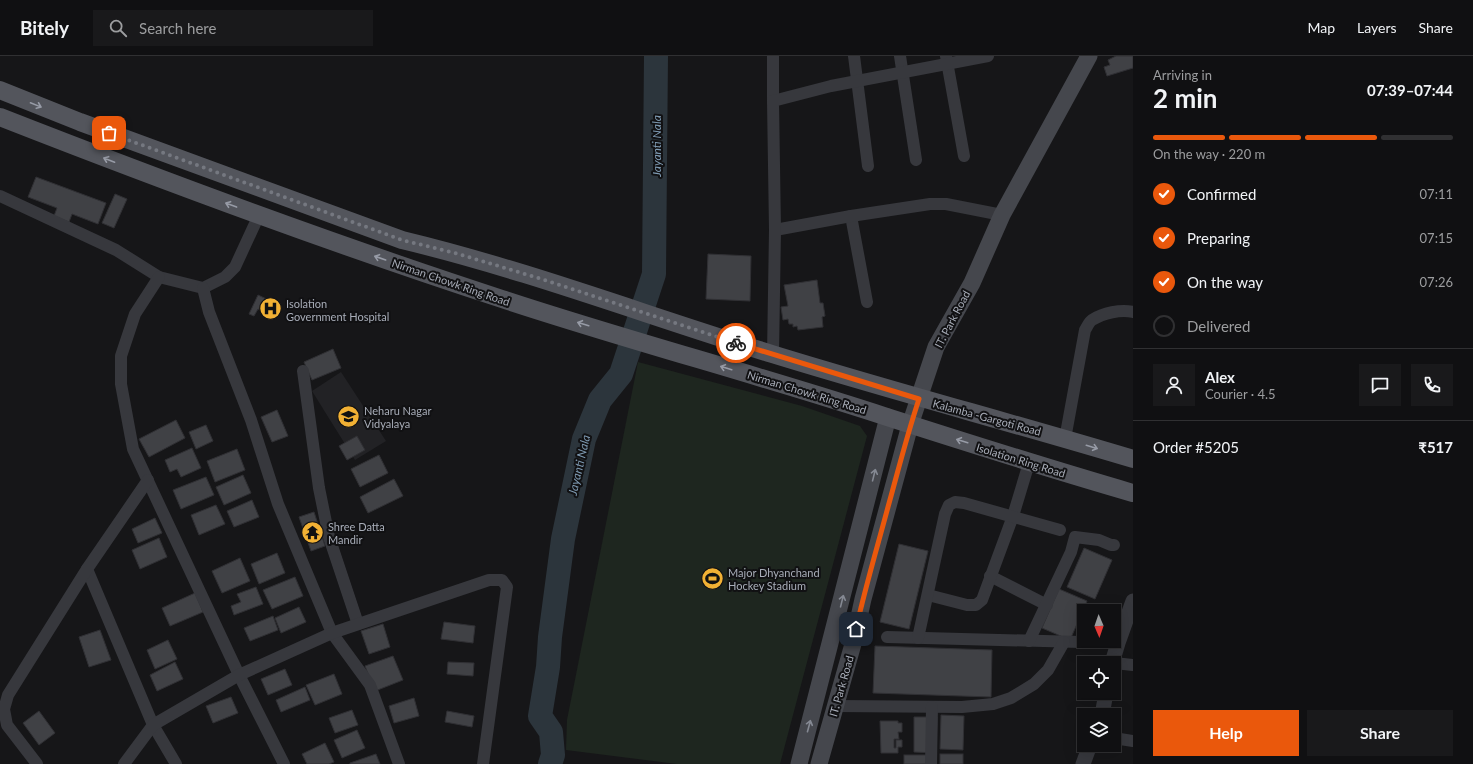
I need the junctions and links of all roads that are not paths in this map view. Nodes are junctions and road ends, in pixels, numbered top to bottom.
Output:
1 (773, 56) edge
2 (854, 56) edge
3 (900, 56) edge
4 (988, 56) edge
5 (1088, 56) edge
6 (947, 60) edge
7 (903, 72) junction
8 (858, 81) junction
9 (0, 90) edge
10 (773, 102) junction
11 (0, 117) edge
12 (964, 156) dead end
13 (916, 160) dead end
14 (868, 166) dead end
15 (0, 196) edge
16 (259, 215) junction
17 (1002, 215) junction
18 (851, 216) junction
19 (775, 230) junction
20 (159, 277) junction
21 (203, 288) junction
22 (867, 302) dead end
23 (1133, 312) edge
24 (773, 355) junction
25 (303, 371) dead end
26 (919, 399) junction
27 (888, 417) junction
28 (910, 425) junction
29 (1065, 439) junction
30 (1133, 459) edge
31 (1029, 462) junction
32 (148, 480) junction
33 (1133, 493) edge
34 (1013, 516) junction
35 (1060, 530) dead end
36 (1114, 544) dead end
37 (87, 569) junction
38 (990, 576) junction
39 (928, 595) junction
40 (1132, 603) edge
41 (1047, 605) junction
42 (358, 624) junction
43 (332, 633) junction
44 (1121, 634) edge
45 (887, 637) dead end
46 (918, 638) junction
47 (1029, 641) junction
48 (1064, 642) junction
49 (1077, 642) edge
50 (1121, 664) edge
51 (1133, 665) edge
52 (239, 675) junction
53 (836, 706) junction
54 (932, 707) junction
55 (153, 725) junction
56 (1121, 739) edge
57 (1133, 741) edge
58 (1087, 752) edge
59 (37, 764) edge
60 (124, 764) edge
61 (176, 764) edge
62 (284, 764) edge
63 (399, 764) edge
64 (483, 764) edge
65 (799, 764) edge
66 (819, 764) edge
67 (931, 764) edge
68 (1083, 764) edge

1 - 10 street
2 - 8 street
3 - 7 street
4 - 6 street
5 - 17 main road, IT. Park Road
6 - 7 street
6 - 12 street
7 - 8 street
7 - 13 street
8 - 10 street
8 - 14 street
9 -> 24 main road, Kalamba -Gargoti Road
10 - 19 street
16 -> 11 main road, Nirman Chowk Ring Road
15 - 20 street
16 - 21 street
27 -> 16 main road, Nirman Chowk Ring Road
17 - 18 street
17 - 26 main road, IT. Park Road
18 - 19 street
18 - 22 street
19 - 24 street
20 - 21 street
20 - 32 street
21 - 43 street
23 - 29 street
24 - 26 main road, Kalamba -Gargoti Road
25 - 42 street
26 - 28 main road, IT. Park Road
26 - 29 main road, Kalamba -Gargoti Road
27 - 28 main road, Nirman Chowk Ring Road
65 -> 27 main road, IT. Park Road
31 -> 28 main road, Isolation Ring Road
28 - 53 main road, IT. Park Road
29 -> 30 main road, Kalamba -Gargoti Road
31 - 33 main road, Isolation Ring Road
31 - 34 street
32 - 37 street
32 - 52 street
34 - 35 street
34 - 38 street
34 - 39 street
36 - 41 street
37 - 55 street
37 - 59 street
38 - 39 street
38 - 41 street
39 - 46 street
40 - 44 street
41 - 47 street
42 - 43 street
42 - 64 street
43 - 52 street
43 - 63 street
45 - 46 street
46 - 47 street
47 - 48 street
48 - 49 street
48 - 54 street
50 - 51 street
52 - 55 street
52 - 62 street
53 - 54 street
53 - 66 main road, IT. Park Road
54 - 67 street
55 - 60 street
55 - 61 street
56 - 57 street
58 - 68 street

